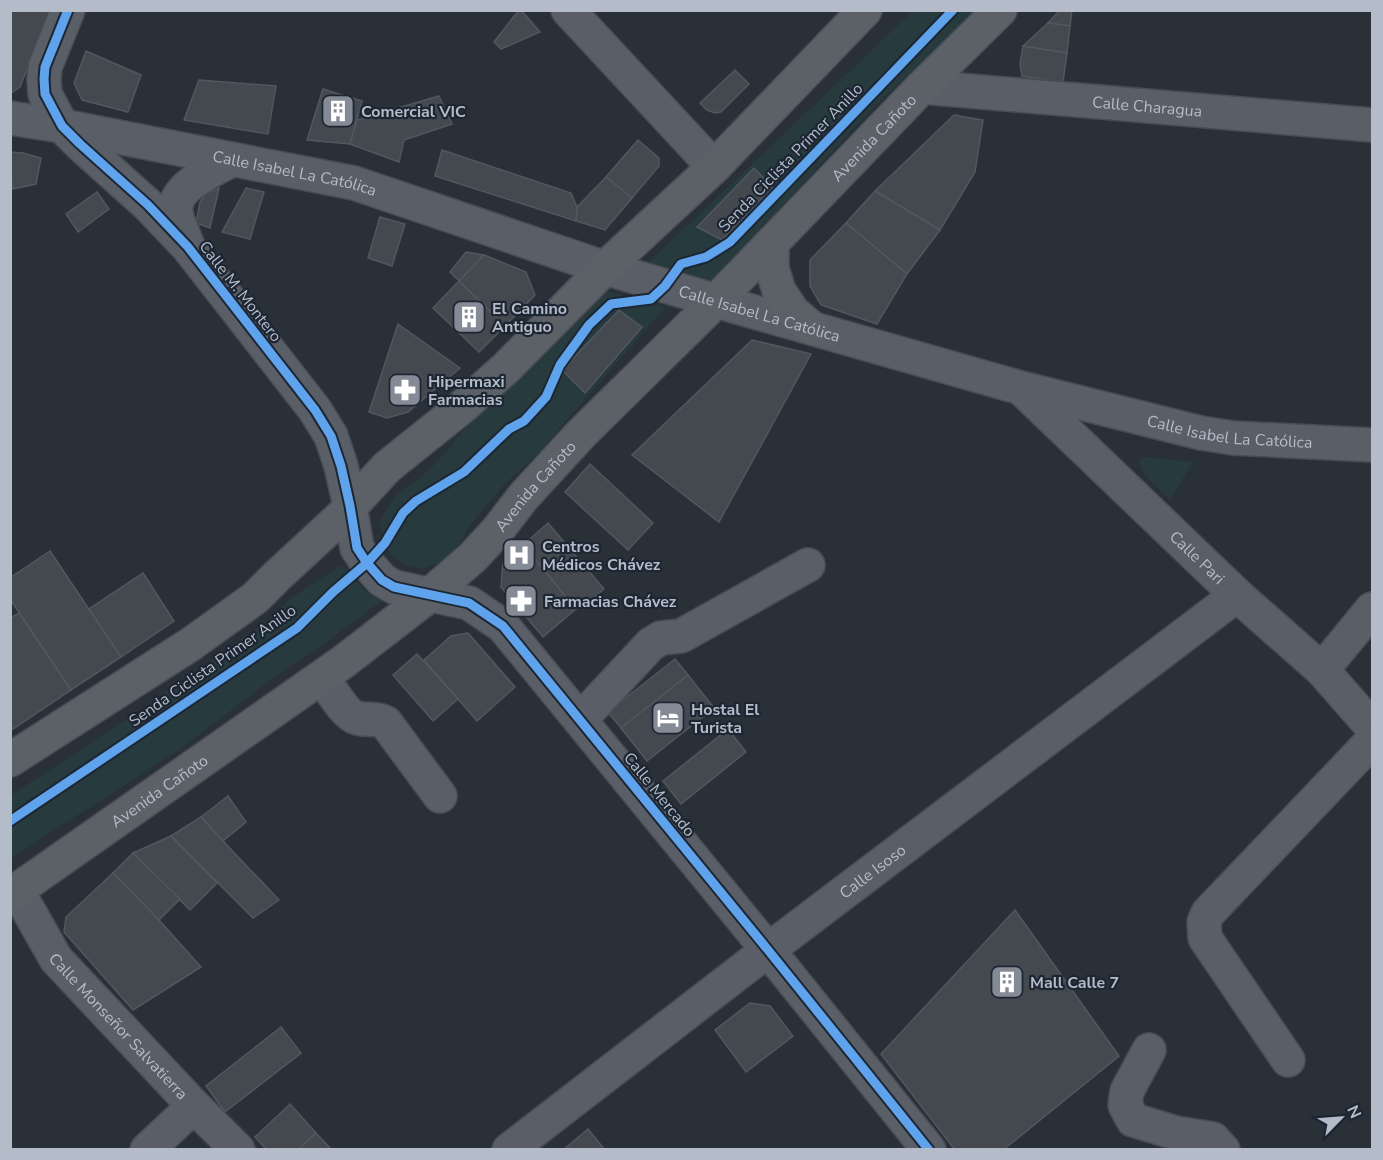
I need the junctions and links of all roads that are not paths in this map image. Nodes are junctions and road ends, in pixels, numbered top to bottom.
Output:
1 (68, 10) edge
2 (568, 10) edge
3 (865, 10) edge
4 (1000, 10) edge
5 (922, 87) junction
6 (10, 118) edge
7 (1372, 124) edge
8 (62, 126) junction
9 (232, 159) junction
10 (714, 167) junction
11 (772, 243) junction
12 (188, 247) junction
13 (605, 268) junction
14 (716, 301) junction
15 (812, 328) junction
16 (1021, 388) junction
17 (1372, 445) edge
18 (350, 506) junction
19 (808, 565) dead end
20 (430, 595) junction
21 (1237, 596) junction
22 (1372, 609) edge
23 (1322, 670) junction
24 (322, 677) junction
25 (580, 720) junction
26 (1372, 727) edge
27 (1372, 741) edge
28 (10, 760) edge
29 (440, 796) dead end
30 (14, 892) edge
31 (768, 950) junction
32 (1149, 1050) dead end
33 (1288, 1060) dead end
34 (194, 1106) junction
35 (147, 1149) edge
36 (238, 1149) edge
37 (509, 1149) edge
38 (928, 1149) edge
39 (1223, 1149) edge

1 - 8 street, Calle M. Montero
2 - 10 street
3 - 10 main road
4 - 5 main road, Avenida Cañoto
5 - 7 street, Calle Charagua
5 - 11 main road, Avenida Cañoto
6 - 8 street, Calle Isabel La Católica
8 - 9 street, Calle Isabel La Católica
8 - 12 street, Calle M. Montero
9 - 12 street, Calle M. Montero
9 - 13 street, Calle Isabel La Católica
10 - 13 main road
11 - 14 main road, Avenida Cañoto
11 - 15 main road
12 - 18 street, Calle M. Montero
13 - 14 street, Calle Isabel La Católica
13 - 18 main road
14 - 15 street, Calle Isabel La Católica
14 - 20 main road, Avenida Cañoto
15 - 16 street, Calle Isabel La Católica
16 - 17 street, Calle Isabel La Católica
16 - 21 street, Calle Pari
18 - 20 street, Calle Mercado
18 - 28 main road
19 - 25 street
20 - 24 main road, Avenida Cañoto
20 - 25 street, Calle Mercado
21 - 23 street, Calle Pari
21 - 31 street, Calle Isoso
22 - 23 street
23 - 26 street, Calle Pari
24 - 29 street
24 - 30 main road, Avenida Cañoto
25 - 31 street, Calle Mercado
27 - 33 street
30 - 34 street, Calle Monseñor Salvatierra
31 - 37 street, Calle Isoso
31 - 38 street, Calle Mercado
32 - 39 street
34 - 35 street
34 - 36 street, Calle Monseñor Salvatierra

